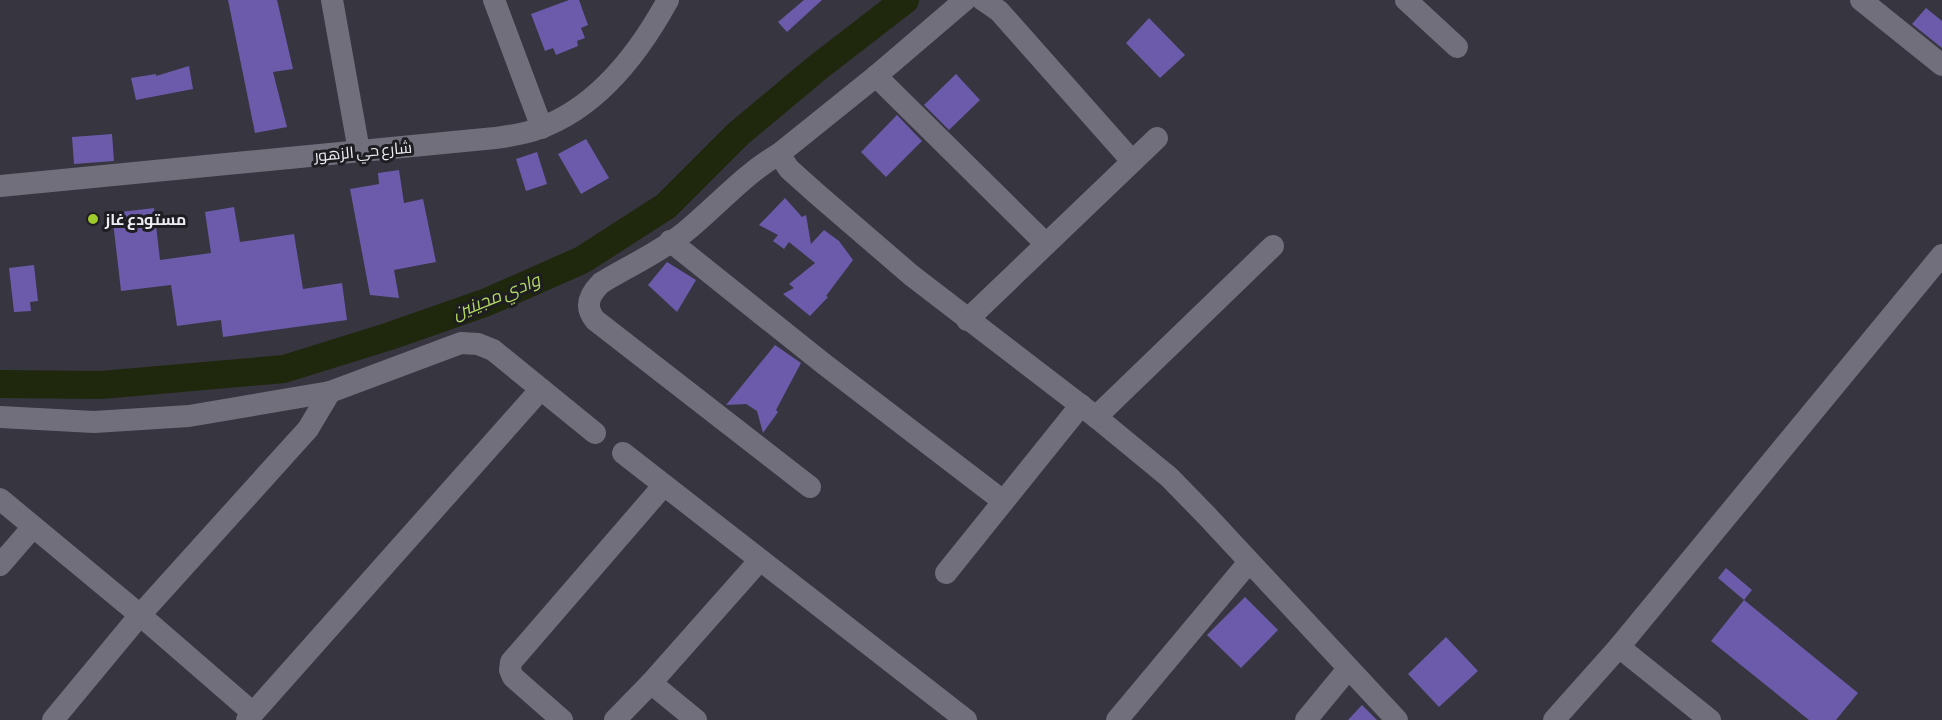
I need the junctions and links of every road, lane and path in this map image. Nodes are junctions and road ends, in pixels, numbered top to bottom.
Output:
1 (332, 0) edge
2 (494, 0) edge
3 (668, 0) edge
4 (964, 0) edge
5 (983, 0) edge
6 (1406, 0) edge
7 (1861, 0) edge
8 (1457, 47) dead end
9 (1942, 65) edge
10 (876, 76) junction
11 (542, 128) junction
12 (1157, 138) dead end
13 (359, 151) junction
14 (779, 154) junction
15 (1132, 161) junction
16 (0, 186) edge
17 (670, 242) junction
18 (1046, 244) junction
19 (1273, 246) dead end
20 (1942, 255) edge
21 (967, 320) junction
22 (541, 389) junction
23 (330, 392) junction
24 (1089, 411) junction
25 (0, 417) edge
26 (595, 433) dead end
27 (622, 453) dead end
28 (664, 485) junction
29 (810, 487) dead end
30 (0, 499) edge
31 (1003, 501) junction
32 (33, 527) junction
33 (760, 560) junction
34 (1249, 562) junction
35 (0, 565) edge
36 (946, 573) dead end
37 (140, 615) junction
38 (1619, 646) junction
39 (1348, 669) junction
40 (651, 683) junction
41 (250, 717) edge
42 (53, 720) edge
43 (562, 720) edge
44 (615, 720) edge
45 (696, 720) edge
46 (966, 720) edge
47 (1117, 720) edge
48 (1306, 720) edge
49 (1397, 720) edge
50 (1554, 720) edge
51 (1710, 720) edge

1 - 13 street
2 - 11 street
3 - 11 street, شارع حي الزهور
4 - 10 street
5 - 15 street
6 - 8 street
7 - 9 street
10 - 14 street
10 - 18 street
11 - 13 street, شارع حي الزهور
12 - 15 street
13 - 16 street, شارع حي الزهور
14 - 17 street
14 - 21 street
15 - 18 street
17 - 29 street
17 - 31 street
18 - 21 street
19 - 24 street
20 - 38 street
21 - 24 street
22 - 23 street
22 - 26 street
22 - 41 street
23 - 25 street
23 - 37 street
24 - 31 street
24 - 34 street
27 - 28 street
28 - 33 street
28 - 43 street
30 - 32 street
31 - 36 street
32 - 35 street
32 - 37 street
33 - 40 street
33 - 46 street
34 - 39 street
34 - 47 street
37 - 41 street
37 - 42 street
38 - 50 street
38 - 51 street
39 - 48 street
39 - 49 street
40 - 44 street
40 - 45 street

